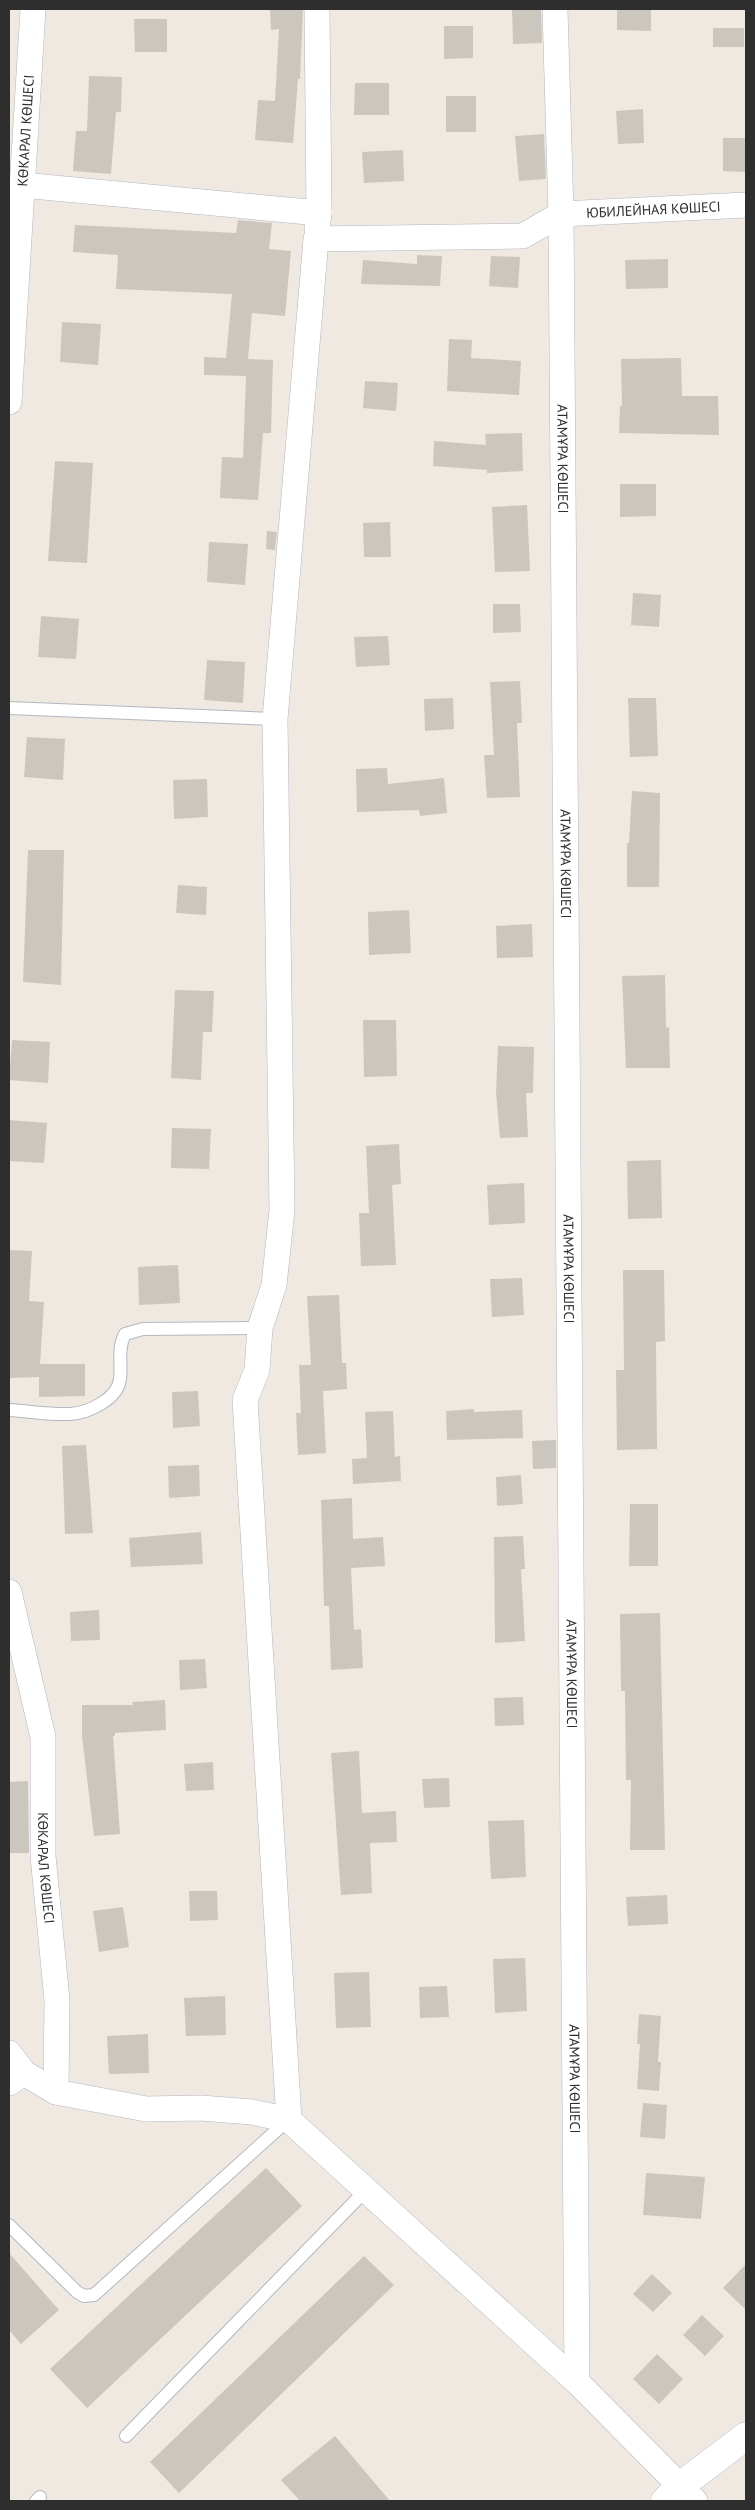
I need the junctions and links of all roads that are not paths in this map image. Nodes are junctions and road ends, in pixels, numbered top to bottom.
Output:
1 (33, 9) edge
2 (317, 9) edge
3 (555, 9) edge
4 (15, 184) edge
5 (746, 205) edge
6 (319, 213) junction
7 (561, 214) junction
8 (316, 239) junction
9 (9, 402) edge
10 (9, 708) edge
11 (275, 719) junction
12 (260, 1328) junction
13 (9, 1410) edge
14 (9, 1592) edge
15 (9, 2053) edge
16 (16, 2078) edge
17 (56, 2092) junction
18 (289, 2120) junction
19 (366, 2190) junction
20 (9, 2225) edge
21 (577, 2382) junction
22 (126, 2436) dead end
23 (746, 2436) edge
24 (680, 2496) edge

1 - 4 street, КӨКАРАЛ КӨШЕСІ
2 - 6 street
3 - 7 street, АТАМҰРА КӨШЕСІ
4 - 6 street
4 - 9 street, КӨКАРАЛ КӨШЕСІ
5 - 7 street, ЮБИЛЕЙНАЯ КӨШЕСІ
6 - 8 street
7 - 8 street
7 - 21 street, АТАМҰРА КӨШЕСІ
8 - 11 street
10 - 11 lane
11 - 12 street
12 - 13 lane
12 - 18 street
14 - 17 street, КӨКАРАЛ КӨШЕСІ
15 - 16 street
16 - 17 street
17 - 18 street
18 - 19 street
18 - 20 lane
19 - 21 street
19 - 22 lane
21 - 24 street
23 - 24 street

